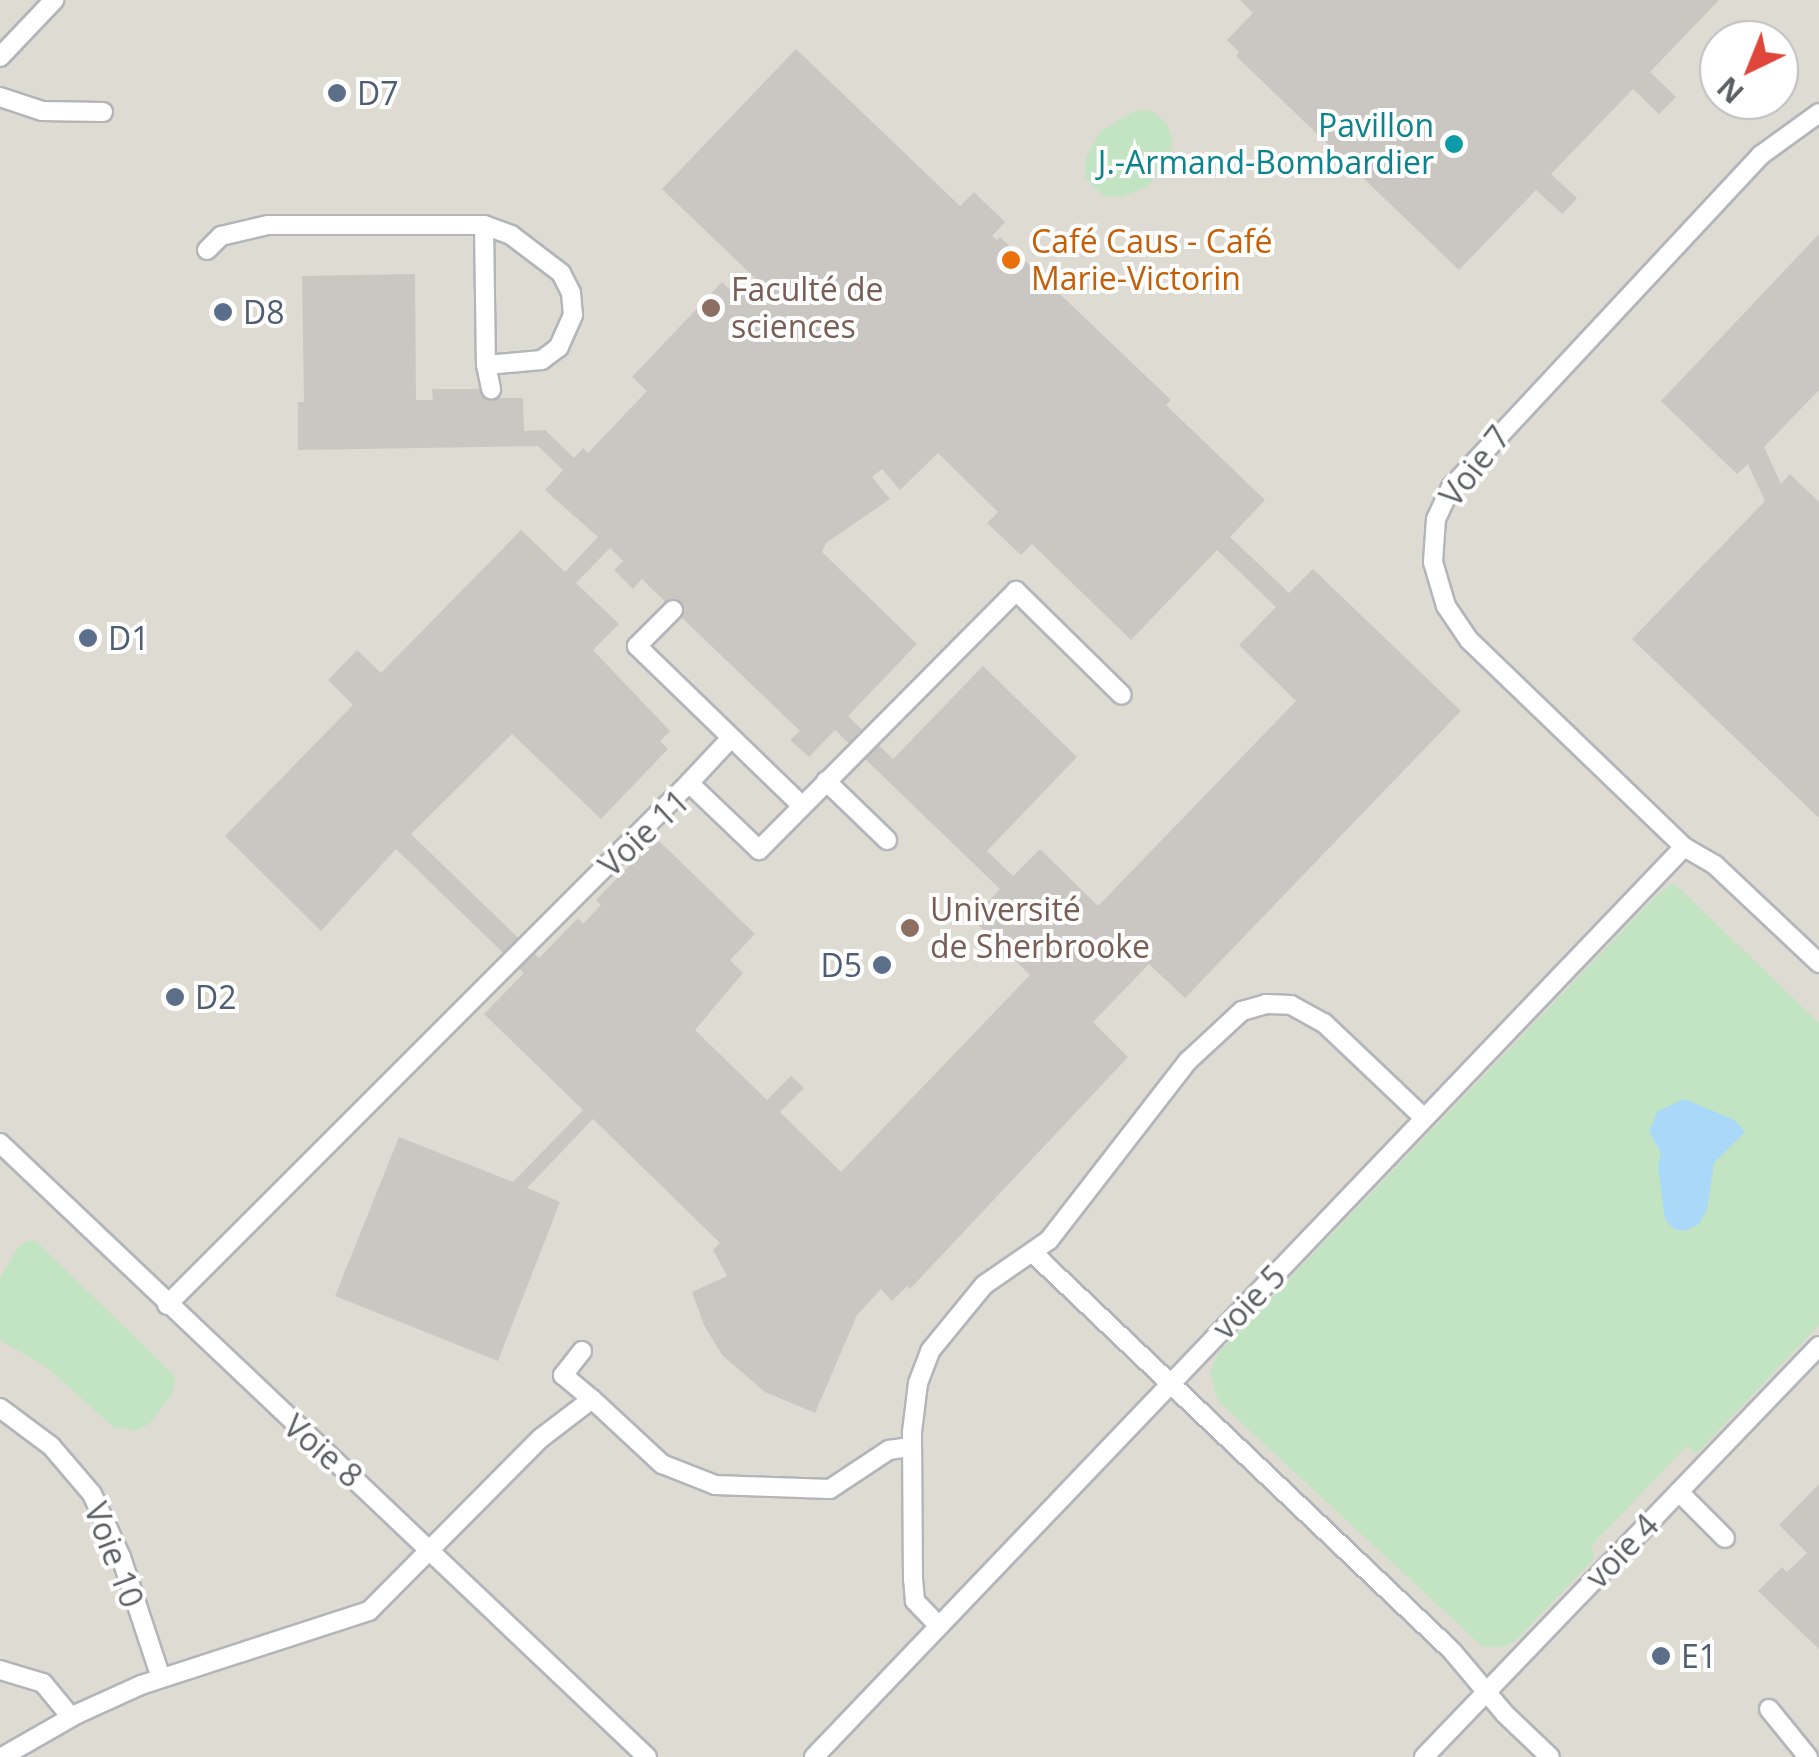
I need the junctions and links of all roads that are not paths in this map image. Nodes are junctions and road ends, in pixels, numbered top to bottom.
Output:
1 (54, 0) edge
2 (0, 56) edge
3 (0, 98) edge
4 (104, 112) dead end
5 (1819, 113) edge
6 (484, 225) junction
7 (208, 250) dead end
8 (486, 365) junction
9 (491, 389) dead end
10 (673, 610) dead end
11 (1122, 695) dead end
12 (731, 738) junction
13 (826, 781) junction
14 (689, 783) junction
15 (802, 806) junction
16 (887, 840) dead end
17 (1684, 847) junction
18 (1819, 963) edge
19 (1424, 1118) junction
20 (0, 1144) edge
21 (1034, 1254) junction
22 (167, 1305) junction
23 (1819, 1346) edge
24 (582, 1350) dead end
25 (1170, 1384) junction
26 (592, 1399) junction
27 (0, 1408) edge
28 (911, 1447) junction
29 (1679, 1492) junction
30 (1725, 1538) dead end
31 (432, 1551) junction
32 (939, 1626) junction
33 (0, 1670) edge
34 (161, 1678) junction
35 (1488, 1691) junction
36 (1769, 1709) dead end
37 (72, 1717) junction
38 (2, 1757) edge
39 (648, 1757) edge
40 (814, 1757) edge
41 (1424, 1757) edge
42 (1550, 1757) edge
43 (1808, 1757) edge

1 - 2 lane
3 - 4 lane
5 - 17 lane, Voie 7
6 - 7 lane
6 - 8 lane
6 - 8 lane
8 - 9 lane
10 - 12 lane
11 - 13 lane, Voie 11
12 - 14 lane
12 - 15 lane
13 - 15 lane, Voie 11
13 - 16 lane
14 - 15 lane, Voie 11
14 - 22 lane, Voie 11
17 - 18 lane, Voie 7
17 - 19 lane, voie 5
19 - 21 lane
19 - 25 lane, voie 5
20 - 22 lane, Voie 8
21 - 25 lane
21 - 28 lane
22 - 31 lane, Voie 8
23 - 29 lane, voie 4
24 - 26 lane
25 - 32 lane, voie 5
25 - 35 lane
26 - 28 lane
26 - 31 lane
27 - 34 lane, Voie 10
28 - 32 lane
29 - 30 lane
29 - 35 lane, voie 4
31 - 34 lane
31 - 39 lane, Voie 8
32 - 40 lane, voie 5
33 - 37 lane
34 - 37 lane
35 - 41 lane, voie 4
35 - 42 lane
36 - 43 lane
37 - 38 lane

